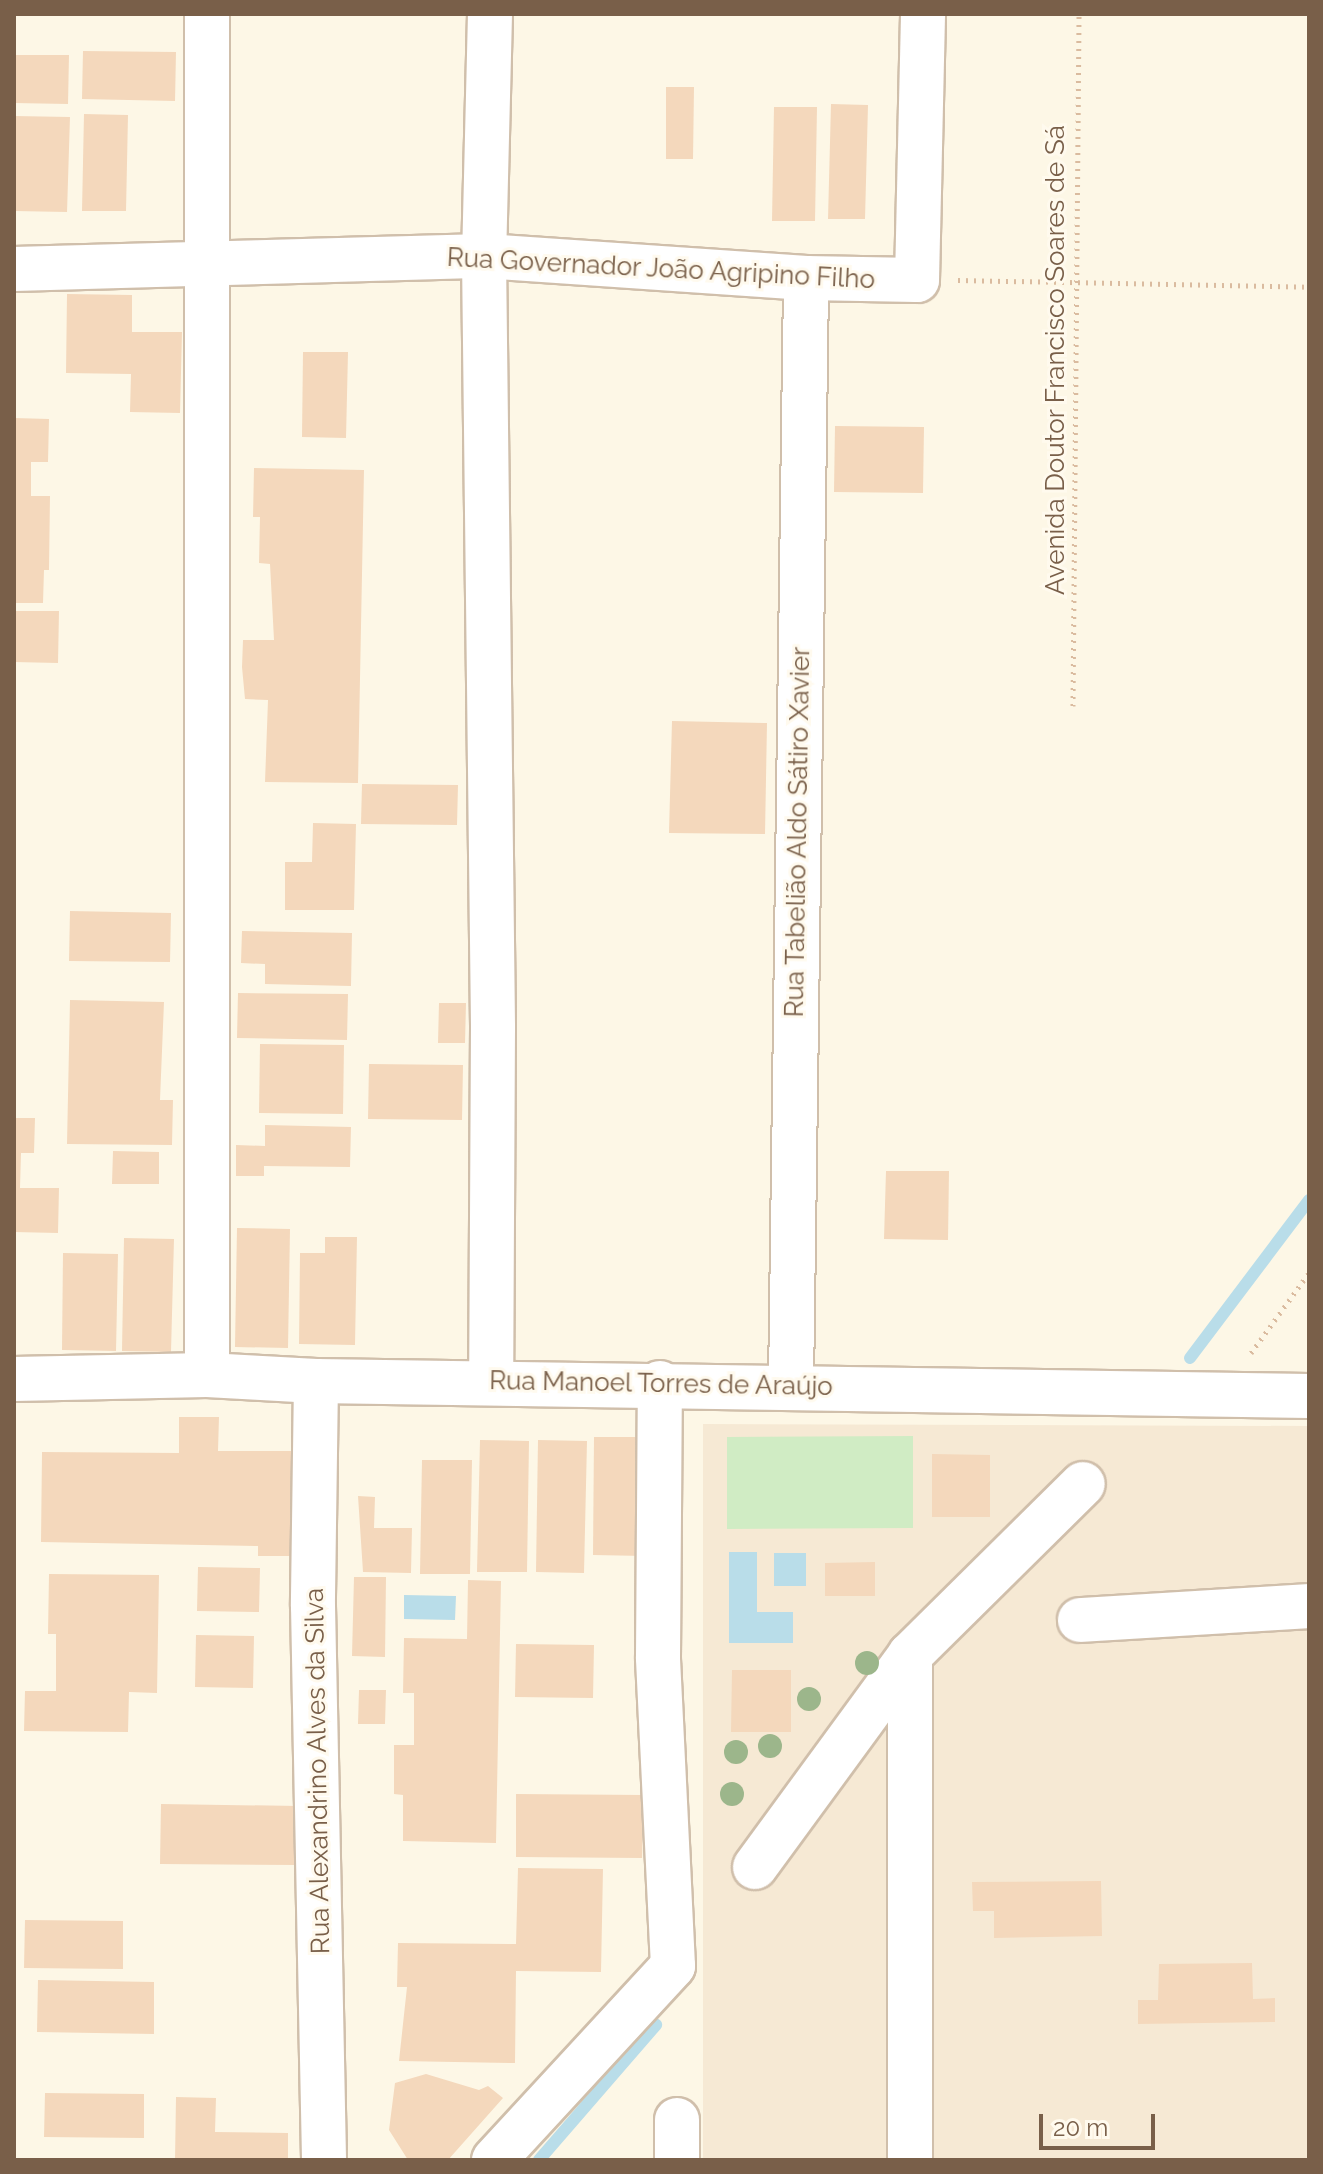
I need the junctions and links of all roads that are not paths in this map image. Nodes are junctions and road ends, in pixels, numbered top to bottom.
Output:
1 (207, 14) edge
2 (490, 14) edge
3 (923, 14) edge
4 (484, 256) junction
5 (209, 265) junction
6 (14, 269) edge
7 (806, 278) junction
8 (207, 1375) junction
9 (14, 1379) edge
10 (316, 1381) junction
11 (491, 1381) junction
12 (660, 1383) junction
13 (791, 1385) junction
14 (1309, 1396) edge
15 (1083, 1484) dead end
16 (1309, 1606) edge
17 (1080, 1620) dead end
18 (910, 1655) junction
19 (755, 1867) dead end
20 (324, 2160) edge
21 (494, 2160) edge
22 (910, 2160) edge

1 - 5 street
2 - 4 street
3 - 7 street, Rua Governador João Agripino Filho
4 - 5 street, Rua Governador João Agripino Filho
4 - 7 street, Rua Governador João Agripino Filho
4 - 11 street
5 - 6 street, Rua Governador João Agripino Filho
5 - 8 street
7 - 13 street, Rua Tabelião Aldo Sátiro Xavier
8 - 9 street, Rua Manoel Torres de Araújo
8 - 10 street, Rua Manoel Torres de Araújo
10 - 11 street, Rua Manoel Torres de Araújo
10 - 20 street, Rua Alexandrino Alves da Silva
11 - 12 street, Rua Manoel Torres de Araújo
12 - 13 street, Rua Manoel Torres de Araújo
12 - 21 street
13 - 14 street, Rua Manoel Torres de Araújo
15 - 18 street
16 - 17 street
18 - 19 street
18 - 22 street

